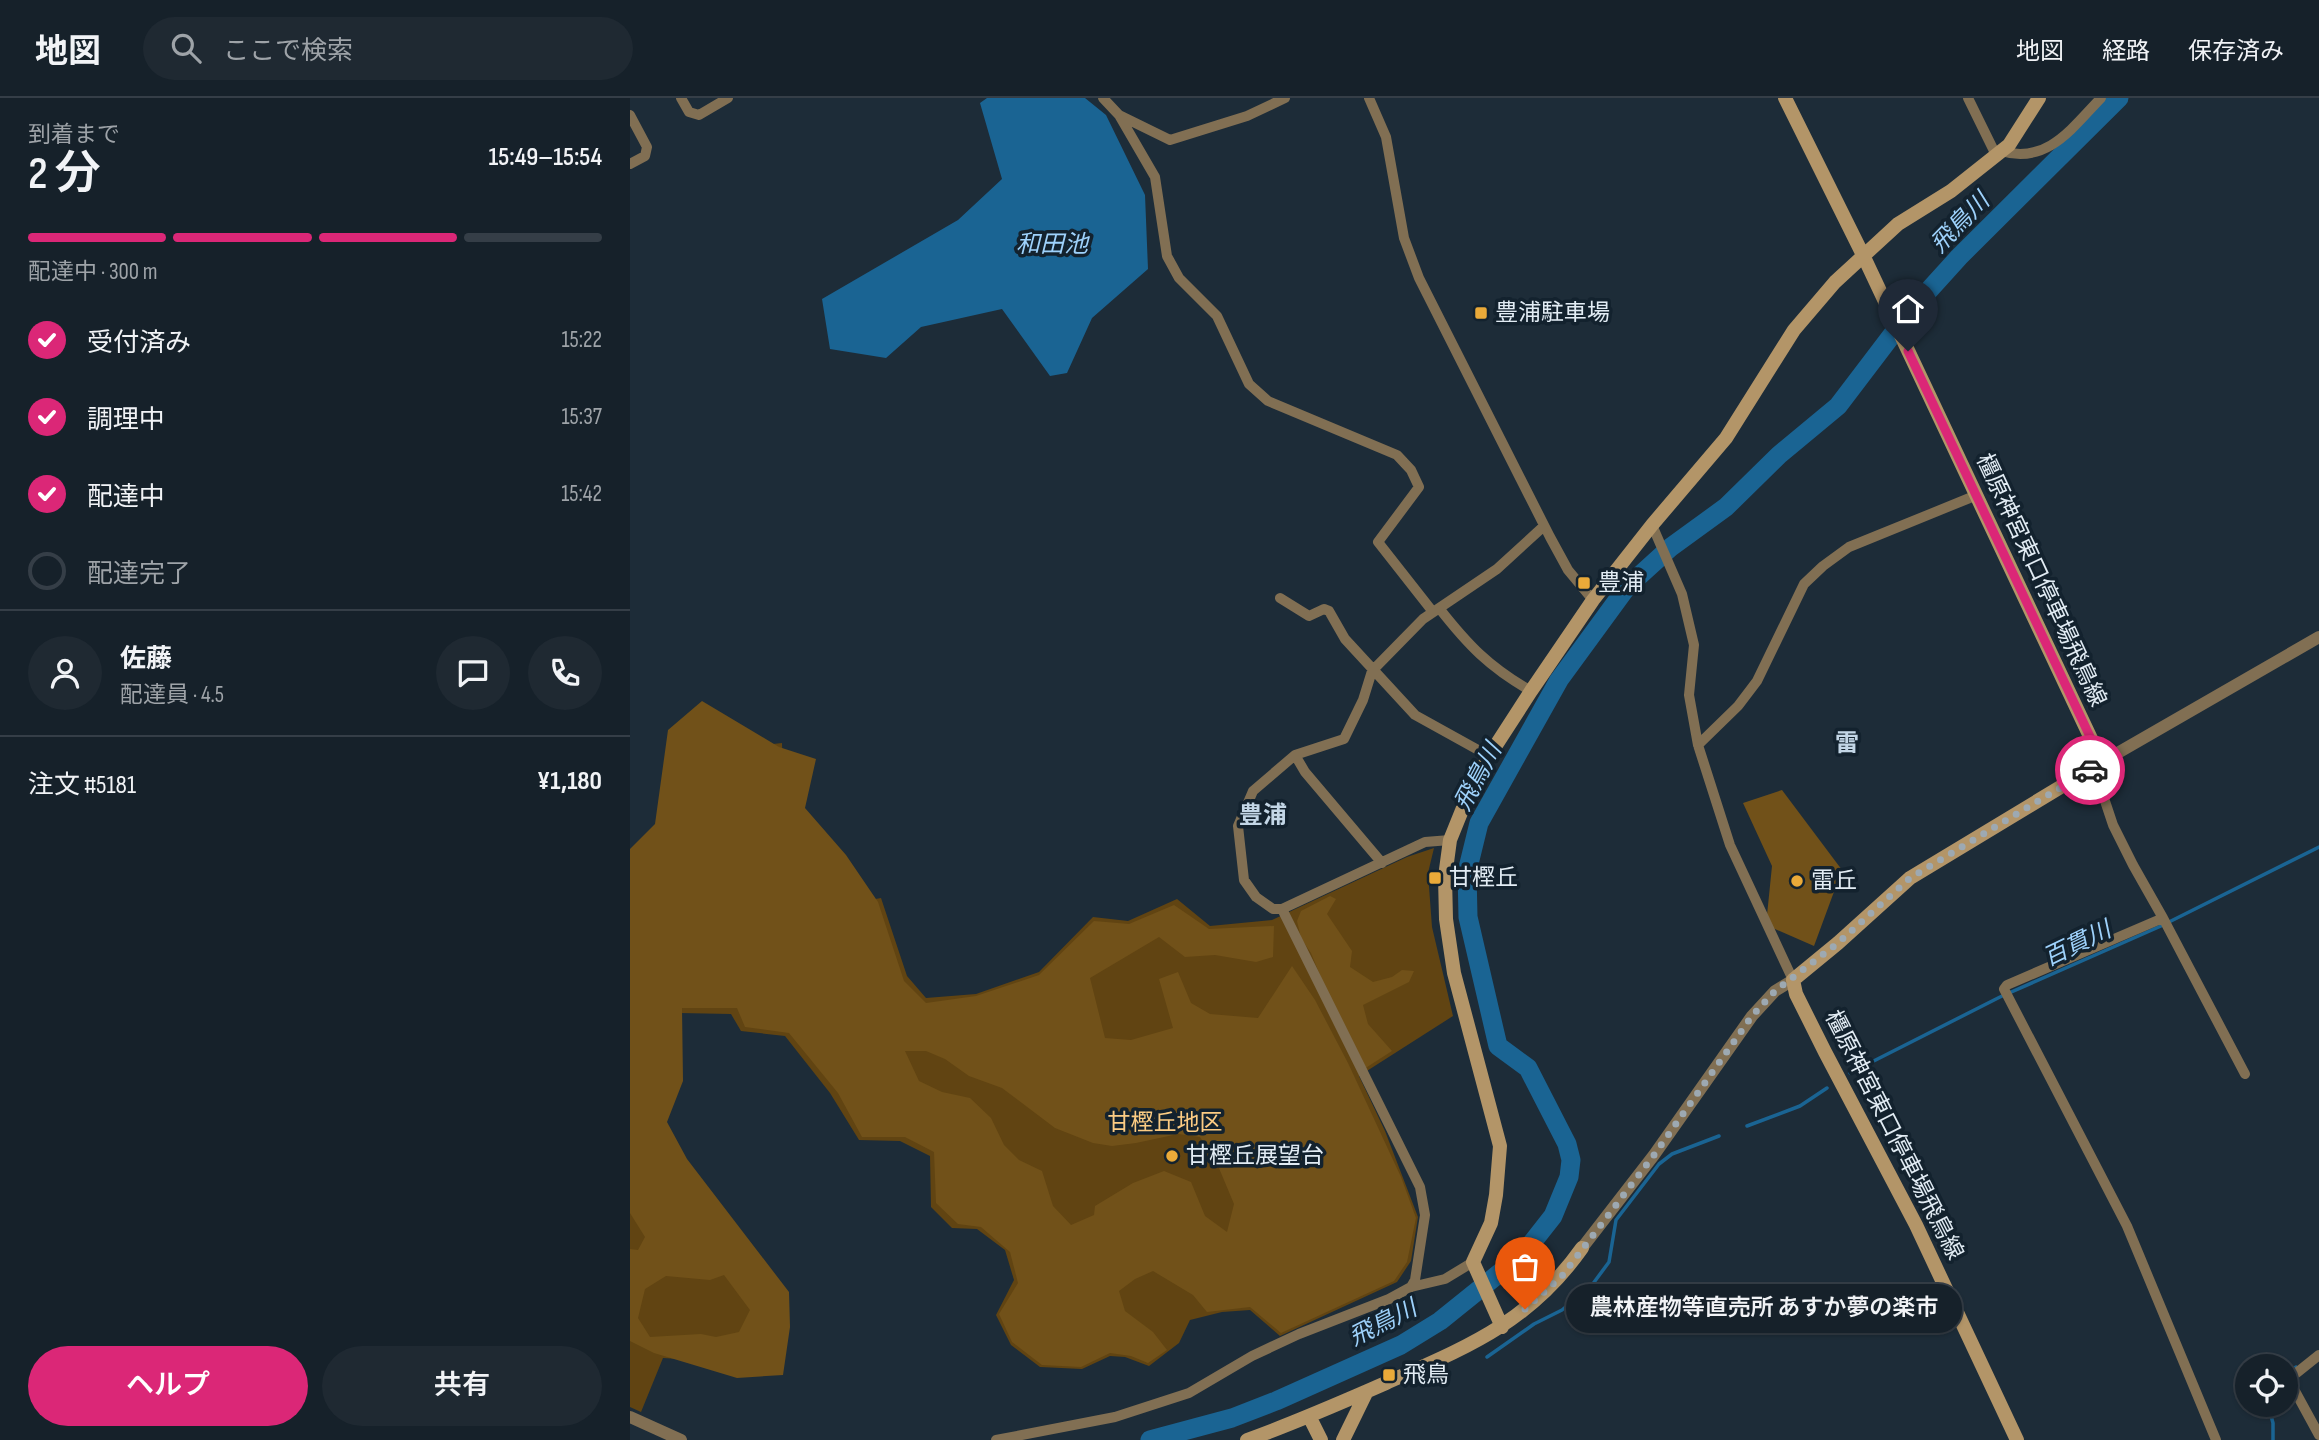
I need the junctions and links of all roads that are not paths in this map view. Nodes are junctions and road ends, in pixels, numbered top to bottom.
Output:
1 (681, 98) edge
2 (728, 98) edge
3 (1103, 98) edge
4 (1285, 98) edge
5 (1369, 98) edge
6 (1785, 98) edge
7 (1968, 98) edge
8 (2039, 98) edge
9 (2101, 98) edge
10 (1119, 115) junction
11 (630, 116) edge
12 (1998, 153) junction
13 (630, 164) edge
14 (1863, 255) junction
15 (1977, 495) junction
16 (1652, 525) junction
17 (1544, 526) junction
18 (1280, 597) dead end
19 (1593, 600) junction
20 (1436, 610) junction
21 (2319, 637) edge
22 (1373, 671) junction
23 (1531, 691) junction
24 (1698, 745) junction
25 (1295, 755) junction
26 (1489, 756) junction
27 (2098, 765) junction
28 (1450, 839) junction
29 (1382, 863) junction
30 (1282, 909) junction
31 (2163, 918) junction
32 (1793, 980) junction
33 (2245, 1074) dead end
34 (1582, 1248) joint
35 (1475, 1266) junction
36 (1411, 1287) junction
37 (1502, 1326) junction
38 (2319, 1355) edge
39 (1367, 1391) junction
40 (630, 1417) edge
41 (1310, 1418) junction
42 (2319, 1435) edge
43 (681, 1440) edge
44 (996, 1440) edge
45 (1247, 1440) edge
46 (1321, 1440) edge
47 (1343, 1440) edge
48 (2017, 1440) edge
49 (2216, 1440) edge

1 - 2 street
3 - 10 street
4 - 10 street
5 - 17 street
6 - 14 main road, 橿原神宮東口停車場飛鳥線
7 - 12 street
8 - 12 main road
9 - 12 street
10 - 20 street
11 - 13 street
12 - 14 main road
14 - 15 main road, 橿原神宮東口停車場飛鳥線
14 - 16 main road
15 - 24 street
15 - 27 main road, 橿原神宮東口停車場飛鳥線
16 - 19 main road
16 - 24 street
17 - 19 street
17 - 20 street
18 - 22 street
19 - 23 main road
20 - 22 street
20 - 23 street
21 - 27 street
22 - 25 street
22 - 26 street
23 - 26 main road
24 - 32 street
25 - 29 street
25 - 30 street
26 - 28 main road
27 - 31 street
27 - 32 main road
28 - 29 street
28 - 35 main road
29 - 30 street
30 - 36 street
31 - 33 street
31 - 49 street
32 - 34 street
32 - 48 main road, 橿原神宮東口停車場飛鳥線
34 - 37 main road
35 - 36 street
35 - 37 main road
36 - 44 street
37 - 39 main road
38 - 42 street
39 - 41 main road
39 - 47 main road
40 - 43 street
41 - 45 main road
41 - 46 main road

